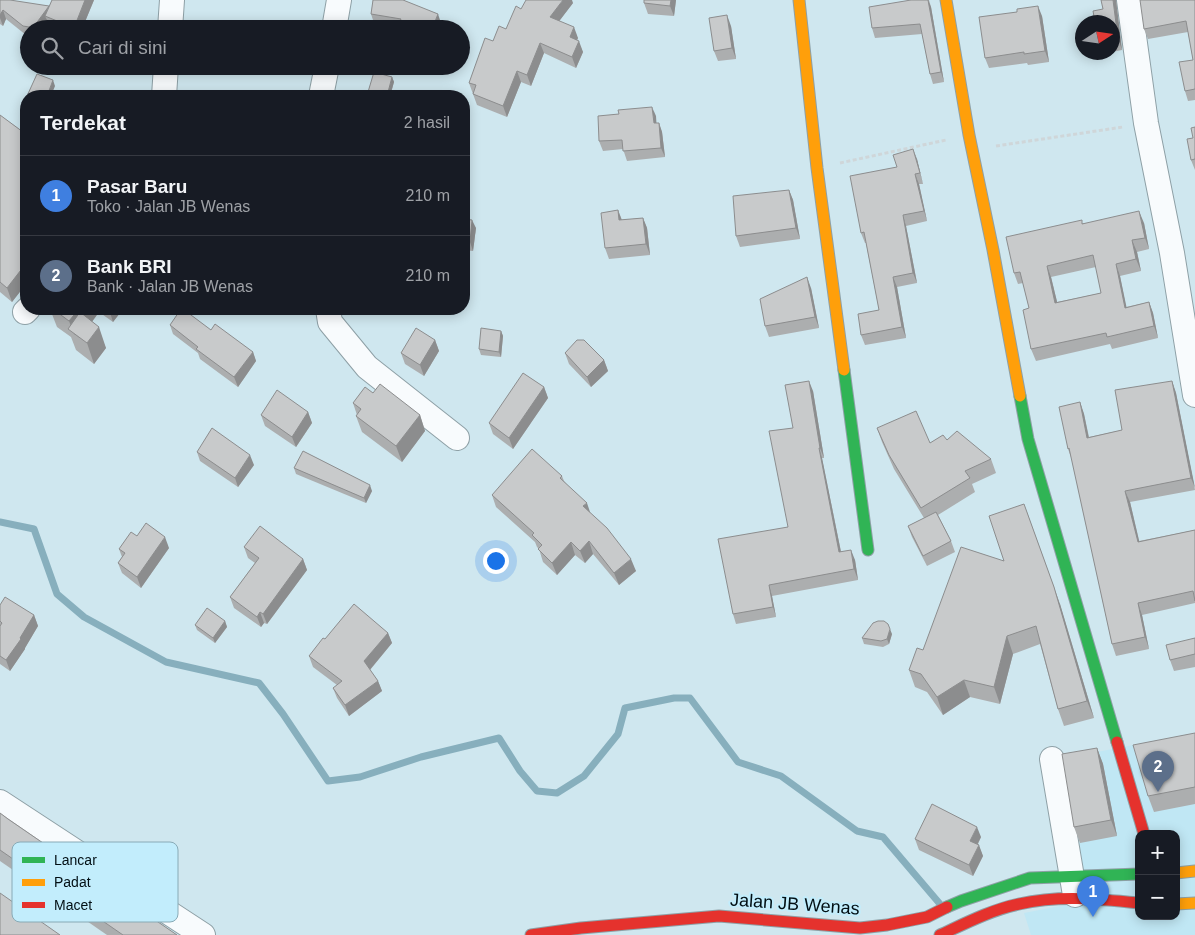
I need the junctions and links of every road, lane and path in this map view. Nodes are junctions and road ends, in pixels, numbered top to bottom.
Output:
1 (172, 0) edge
2 (339, 0) edge
3 (799, 0) edge
4 (946, 0) edge
5 (1129, 0) edge
6 (171, 20) edge
7 (336, 20) edge
8 (165, 75) edge
9 (325, 75) edge
10 (164, 90) edge
11 (322, 90) edge
12 (1146, 123) junction
13 (969, 135) junction
14 (972, 150) junction
15 (816, 168) junction
16 (329, 315) edge
17 (1195, 395) edge
18 (457, 438) dead end
19 (868, 550) dead end
20 (1052, 759) dead end
21 (0, 802) edge
22 (1143, 830) edge
23 (61, 842) edge
24 (1180, 872) edge
25 (1195, 872) edge
26 (1135, 875) edge
27 (1074, 888) junction
28 (1135, 903) edge
29 (1195, 903) edge
30 (1180, 904) edge
31 (178, 919) edge
32 (796, 928) edge
33 (203, 935) edge
34 (531, 935) edge
35 (940, 935) edge

1 - 6 street
2 - 7 street
3 - 15 street
4 - 13 street
5 - 12 street
8 - 10 street
9 - 11 street
12 - 14 path
12 - 17 street
13 - 14 street
13 - 15 path
14 - 22 street
15 - 19 street
16 - 18 street
20 - 27 street
21 - 23 street
24 - 25 street
26 - 27 street, Jalan JB Wenas
27 - 28 street, Jalan JB Wenas
27 - 32 street, Jalan JB Wenas
27 - 35 street, Jalan JB Wenas
29 - 30 street
31 - 33 street
32 - 34 street, Jalan JB Wenas

